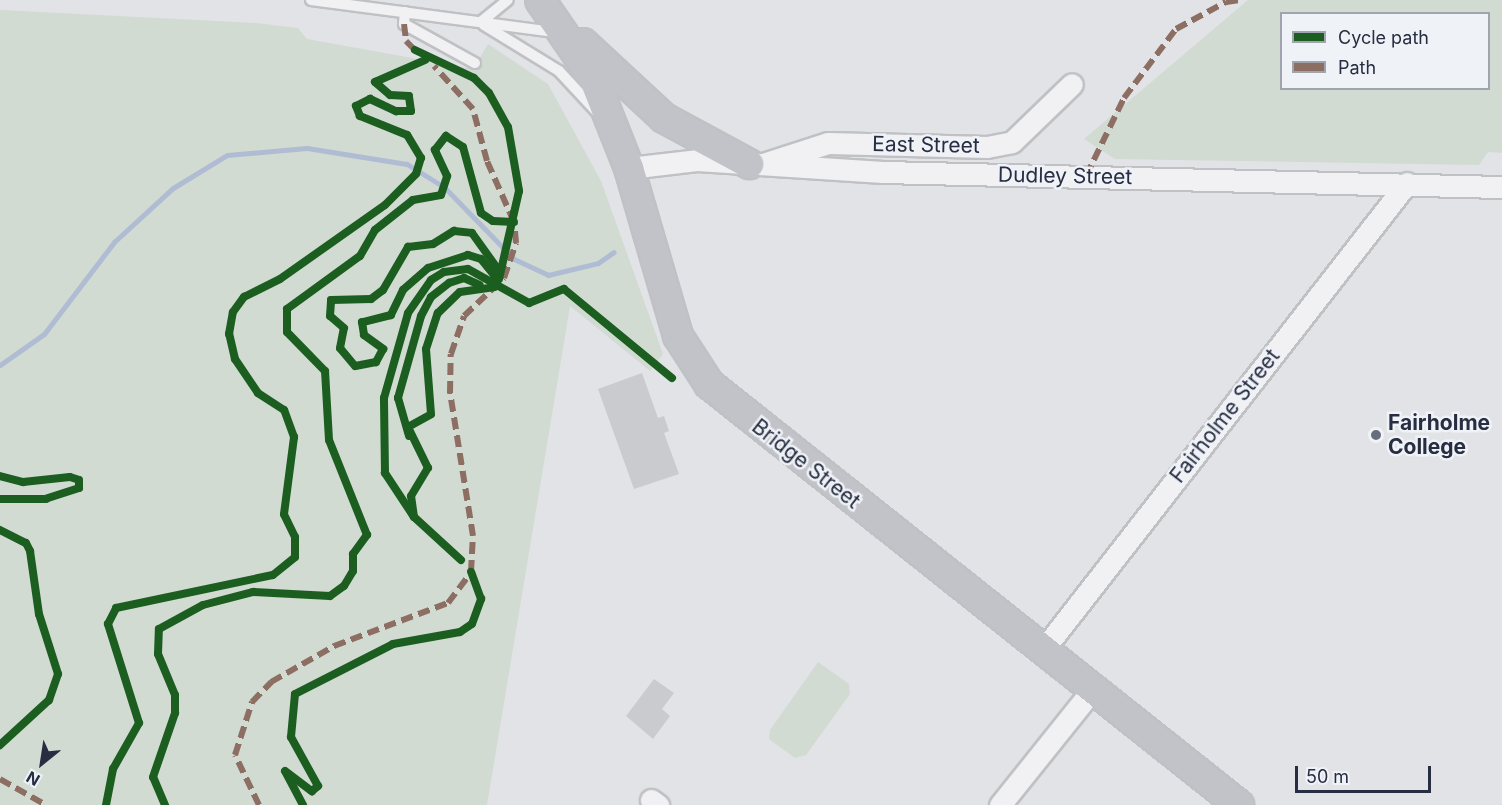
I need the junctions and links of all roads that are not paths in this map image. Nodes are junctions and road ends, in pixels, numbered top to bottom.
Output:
1 (311, 0) edge
2 (508, 0) edge
3 (540, 0) edge
4 (405, 12) junction
5 (478, 22) junction
6 (568, 34) junction
7 (475, 63) dead end
8 (1072, 84) dead end
9 (616, 132) junction
10 (754, 165) junction
11 (629, 168) junction
12 (1407, 183) junction
13 (1502, 187) edge
14 (1043, 650) junction
15 (1092, 690) junction
16 (1000, 805) edge
17 (1239, 805) edge

1 - 4 lane
2 - 5 lane
3 - 6 street, Bridge Street
4 - 5 lane
4 - 7 lane
5 - 6 lane
5 - 9 lane
6 - 9 street, Bridge Street
6 - 10 street
8 - 10 street, East Street
9 - 11 street, Bridge Street
10 - 11 street, Dudley Street
10 - 12 street, Dudley Street
11 - 14 street, Bridge Street
12 - 13 street, Dudley Street
12 - 14 street, Fairholme Street
14 - 15 street, Bridge Street
15 - 16 street
15 - 17 street, Bridge Street

